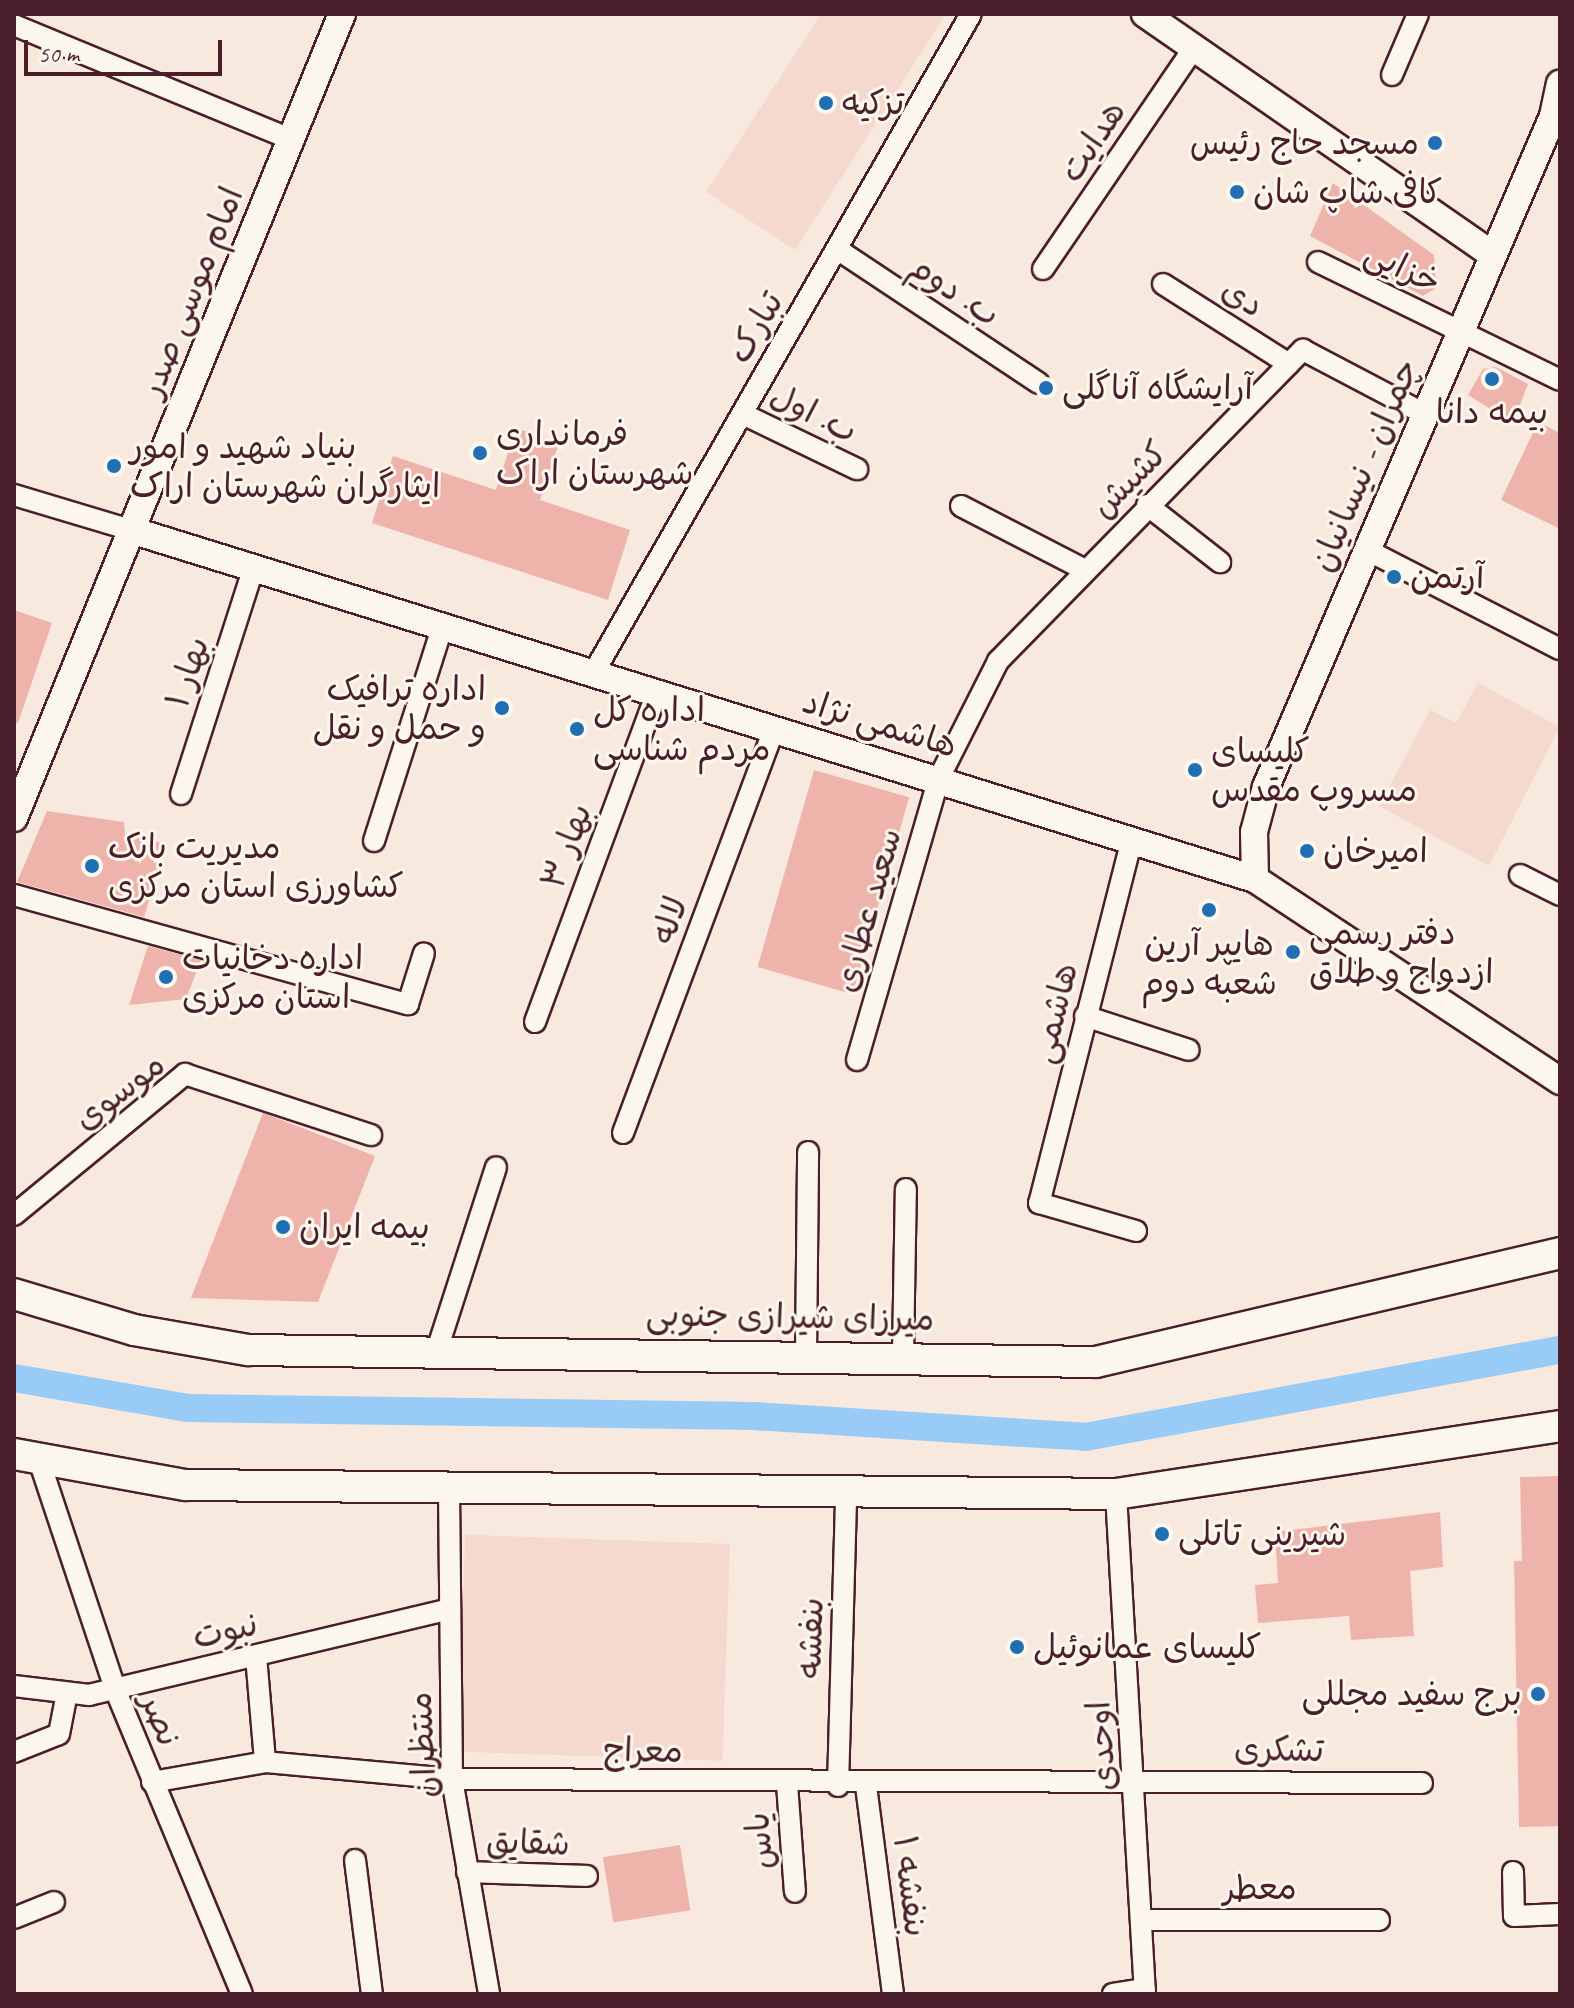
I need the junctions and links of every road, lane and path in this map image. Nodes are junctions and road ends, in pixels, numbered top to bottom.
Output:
1 (342, 14) edge
2 (971, 14) edge
3 (1145, 14) edge
4 (1418, 14) edge
5 (14, 25) edge
6 (1194, 48) junction
7 (1392, 75) dead end
8 (1560, 84) edge
9 (1556, 118) edge
10 (291, 139) junction
11 (837, 249) junction
12 (1493, 255) junction
13 (1318, 262) dead end
14 (1043, 269) dead end
15 (1163, 284) dead end
16 (1461, 330) junction
17 (1289, 364) junction
18 (1560, 380) edge
19 (1039, 383) dead end
20 (743, 414) junction
21 (1425, 414) junction
22 (857, 469) dead end
23 (14, 495) edge
24 (1147, 505) junction
25 (961, 506) dead end
26 (134, 531) junction
27 (1367, 550) junction
28 (1220, 562) dead end
29 (253, 570) junction
30 (1085, 570) junction
31 (443, 625) junction
32 (1560, 649) edge
33 (594, 672) junction
34 (657, 692) junction
35 (774, 729) junction
36 (939, 778) junction
37 (181, 794) dead end
38 (14, 818) edge
39 (1132, 839) junction
40 (374, 841) dead end
41 (1520, 875) dead end
42 (1255, 879) junction
43 (14, 895) edge
44 (1560, 895) edge
45 (424, 953) dead end
46 (1085, 1016) junction
47 (535, 1022) dead end
48 (1189, 1050) dead end
49 (857, 1060) dead end
50 (1560, 1081) edge
51 (623, 1133) dead end
52 (371, 1135) dead end
53 (808, 1152) dead end
54 (496, 1167) dead end
55 (906, 1189) dead end
56 (14, 1215) edge
57 (1136, 1231) dead end
58 (1559, 1252) edge
59 (14, 1294) edge
60 (437, 1350) junction
61 (806, 1353) junction
62 (903, 1354) junction
63 (1560, 1426) edge
64 (27, 1457) edge
65 (449, 1490) junction
66 (846, 1491) junction
67 (1116, 1494) junction
68 (450, 1609) junction
69 (256, 1656) junction
70 (14, 1686) edge
71 (115, 1689) junction
72 (66, 1697) junction
73 (14, 1752) edge
74 (265, 1762) junction
75 (452, 1779) junction
76 (1136, 1779) junction
77 (152, 1782) junction
78 (1422, 1783) dead end
79 (787, 1784) junction
80 (838, 1786) junction
81 (866, 1786) junction
82 (355, 1860) dead end
83 (467, 1872) junction
84 (1513, 1872) dead end
85 (587, 1876) dead end
86 (795, 1892) dead end
87 (54, 1902) dead end
88 (1560, 1914) edge
89 (14, 1918) edge
90 (1142, 1920) junction
91 (1379, 1920) dead end
92 (1145, 1992) edge
93 (242, 1994) edge
94 (372, 1994) edge
95 (489, 1994) edge
96 (893, 1994) edge
97 (1113, 1994) edge

1 - 10 street, امام موسی صدر
2 - 11 street, تبارک
3 - 6 street
4 - 7 street
5 - 10 street
6 - 12 street
6 - 14 street, هدایت
8 - 9 street, چمران - نیسانیان
9 - 12 street, چمران - نیسانیان
10 - 26 street, امام موسی صدر
11 - 19 street, ب. دوم
11 - 20 street, تبارک
12 - 16 street, چمران - نیسانیان
13 - 16 street, خزایی
15 - 17 street, دی
16 - 18 street, خزایی
16 - 21 street, چمران - نیسانیان
17 - 21 street
17 - 24 street, کشیش
20 - 22 street, ب. اول
20 - 33 street, تبارک
21 - 27 street, چمران - نیسانیان
23 - 26 street
24 - 28 street
24 - 30 street, کشیش
25 - 30 street
26 - 29 street, هاشمی نژاد
26 - 38 street, امام موسی صدر
27 - 32 street
27 - 42 street, چمران - نیسانیان
29 - 31 street, هاشمی نژاد
29 - 37 street, بهار ۱
30 - 36 street, کشیش
31 - 33 street, هاشمی نژاد
31 - 40 street
33 - 34 street, هاشمی نژاد
34 - 35 street, هاشمی نژاد
34 - 47 street, بهار ۳
35 - 36 street, هاشمی نژاد
35 - 51 street, لاله
36 - 39 street, هاشمی نژاد
36 - 49 street, سعید عطاری
39 - 42 street, هاشمی نژاد
39 - 46 street, هاشمی
41 - 44 street
42 - 50 street, هاشمی نژاد
43 - 45 street
46 - 48 street
46 - 57 street, هاشمی
52 - 56 street, موسوی
53 - 61 street
54 - 60 street
55 - 62 street
58 - 62 main road, میرزای شیرازی جنوبی
59 - 60 main road, میرزای شیرازی جنوبی
60 - 61 main road, میرزای شیرازی جنوبی
61 - 62 main road, میرزای شیرازی جنوبی
63 - 67 main road
64 - 65 main road
64 - 71 street, نصر
65 - 66 main road
65 - 68 street, منتظران
66 - 67 main road
66 - 80 street, بنفشه
67 - 76 street, اوحدی
68 - 69 street, نبوت
68 - 75 street, منتظران
69 - 71 street, نبوت
69 - 74 street
70 - 72 street, نبوت
71 - 72 street, نبوت
71 - 77 street, نصر
72 - 73 street
74 - 75 street, معراج
74 - 77 street, معراج
75 - 79 street, معراج
75 - 83 street, منتظران
76 - 78 street, تشکری
76 - 81 street, معراج
76 - 90 street, اوحدی
77 - 93 street, نصر
79 - 80 street, معراج
79 - 86 street, یاس
80 - 81 street, معراج
81 - 96 street, بنفشه ۱
82 - 94 street
83 - 85 street, شقایق
83 - 95 street, منتظران
84 - 88 street
87 - 89 street
90 - 91 street, معطر
90 - 92 street, اوحدی
92 - 97 street

